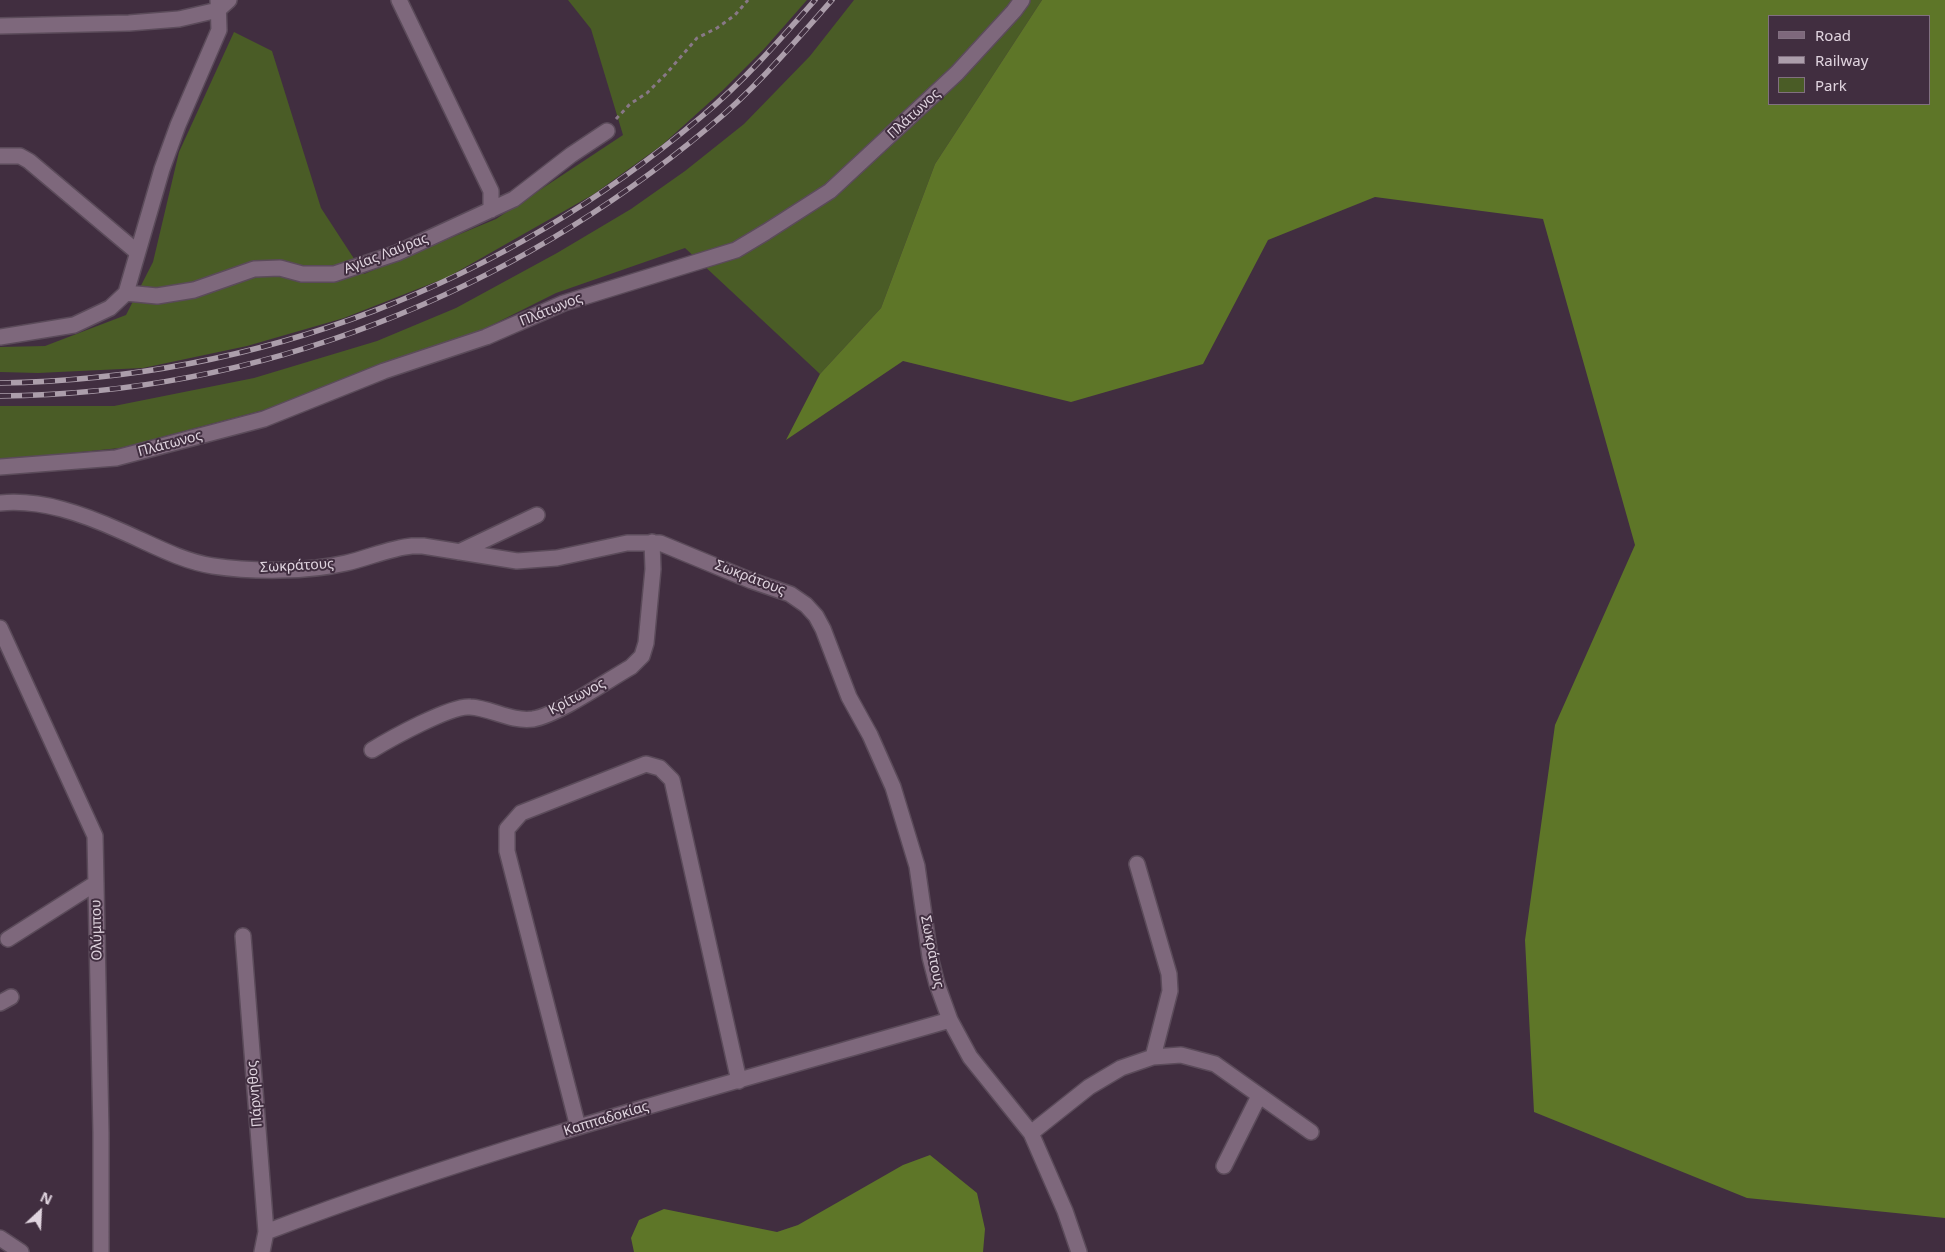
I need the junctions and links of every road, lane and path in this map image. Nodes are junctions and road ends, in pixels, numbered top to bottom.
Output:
1 (399, 0) edge
2 (748, 0) edge
3 (1022, 0) edge
4 (221, 3) edge
5 (0, 26) edge
6 (607, 131) joint
7 (0, 156) edge
8 (491, 210) junction
9 (137, 252) junction
10 (126, 294) junction
11 (0, 337) edge
12 (0, 467) edge
13 (0, 503) edge
14 (537, 515) dead end
15 (652, 542) junction
16 (458, 552) junction
17 (0, 628) edge
18 (372, 750) dead end
19 (1137, 864) dead end
20 (96, 883) junction
21 (243, 936) dead end
22 (8, 939) dead end
23 (950, 1020) junction
24 (1153, 1057) junction
25 (738, 1081) junction
26 (1259, 1096) junction
27 (578, 1127) junction
28 (1310, 1132) dead end
29 (1031, 1133) junction
30 (1224, 1166) dead end
31 (266, 1232) junction
32 (0, 1238) edge
33 (21, 1252) edge
34 (100, 1252) edge
35 (262, 1252) edge
36 (1079, 1252) edge

1 - 8 street
2 - 6 path
3 - 12 street, Πλάτωνος
4 - 5 street
4 - 9 street
6 - 8 street, Αγίας Λαύρας
7 - 9 street
8 - 10 street, Αγίας Λαύρας
9 - 10 street
10 - 11 street
13 - 16 street, Σωκράτους
14 - 16 street
15 - 16 street, Σωκράτους
15 - 18 street, Κρίτωνος
15 - 23 street, Σωκράτους
17 - 20 street, Ολύμπου
19 - 24 street
20 - 22 street
20 - 34 street, Ολύμπου
21 - 31 street, Πάρνηθος
23 - 25 street, Καππαδοκίας
23 - 29 street, Σωκράτους
24 - 26 street
24 - 29 street
25 - 27 street, Καππαδοκίας
25 - 27 street
26 - 28 street
26 - 30 street
27 - 31 street, Καππαδοκίας
29 - 36 street, Σωκράτους
31 - 35 street, Πάρνηθος
32 - 33 street

